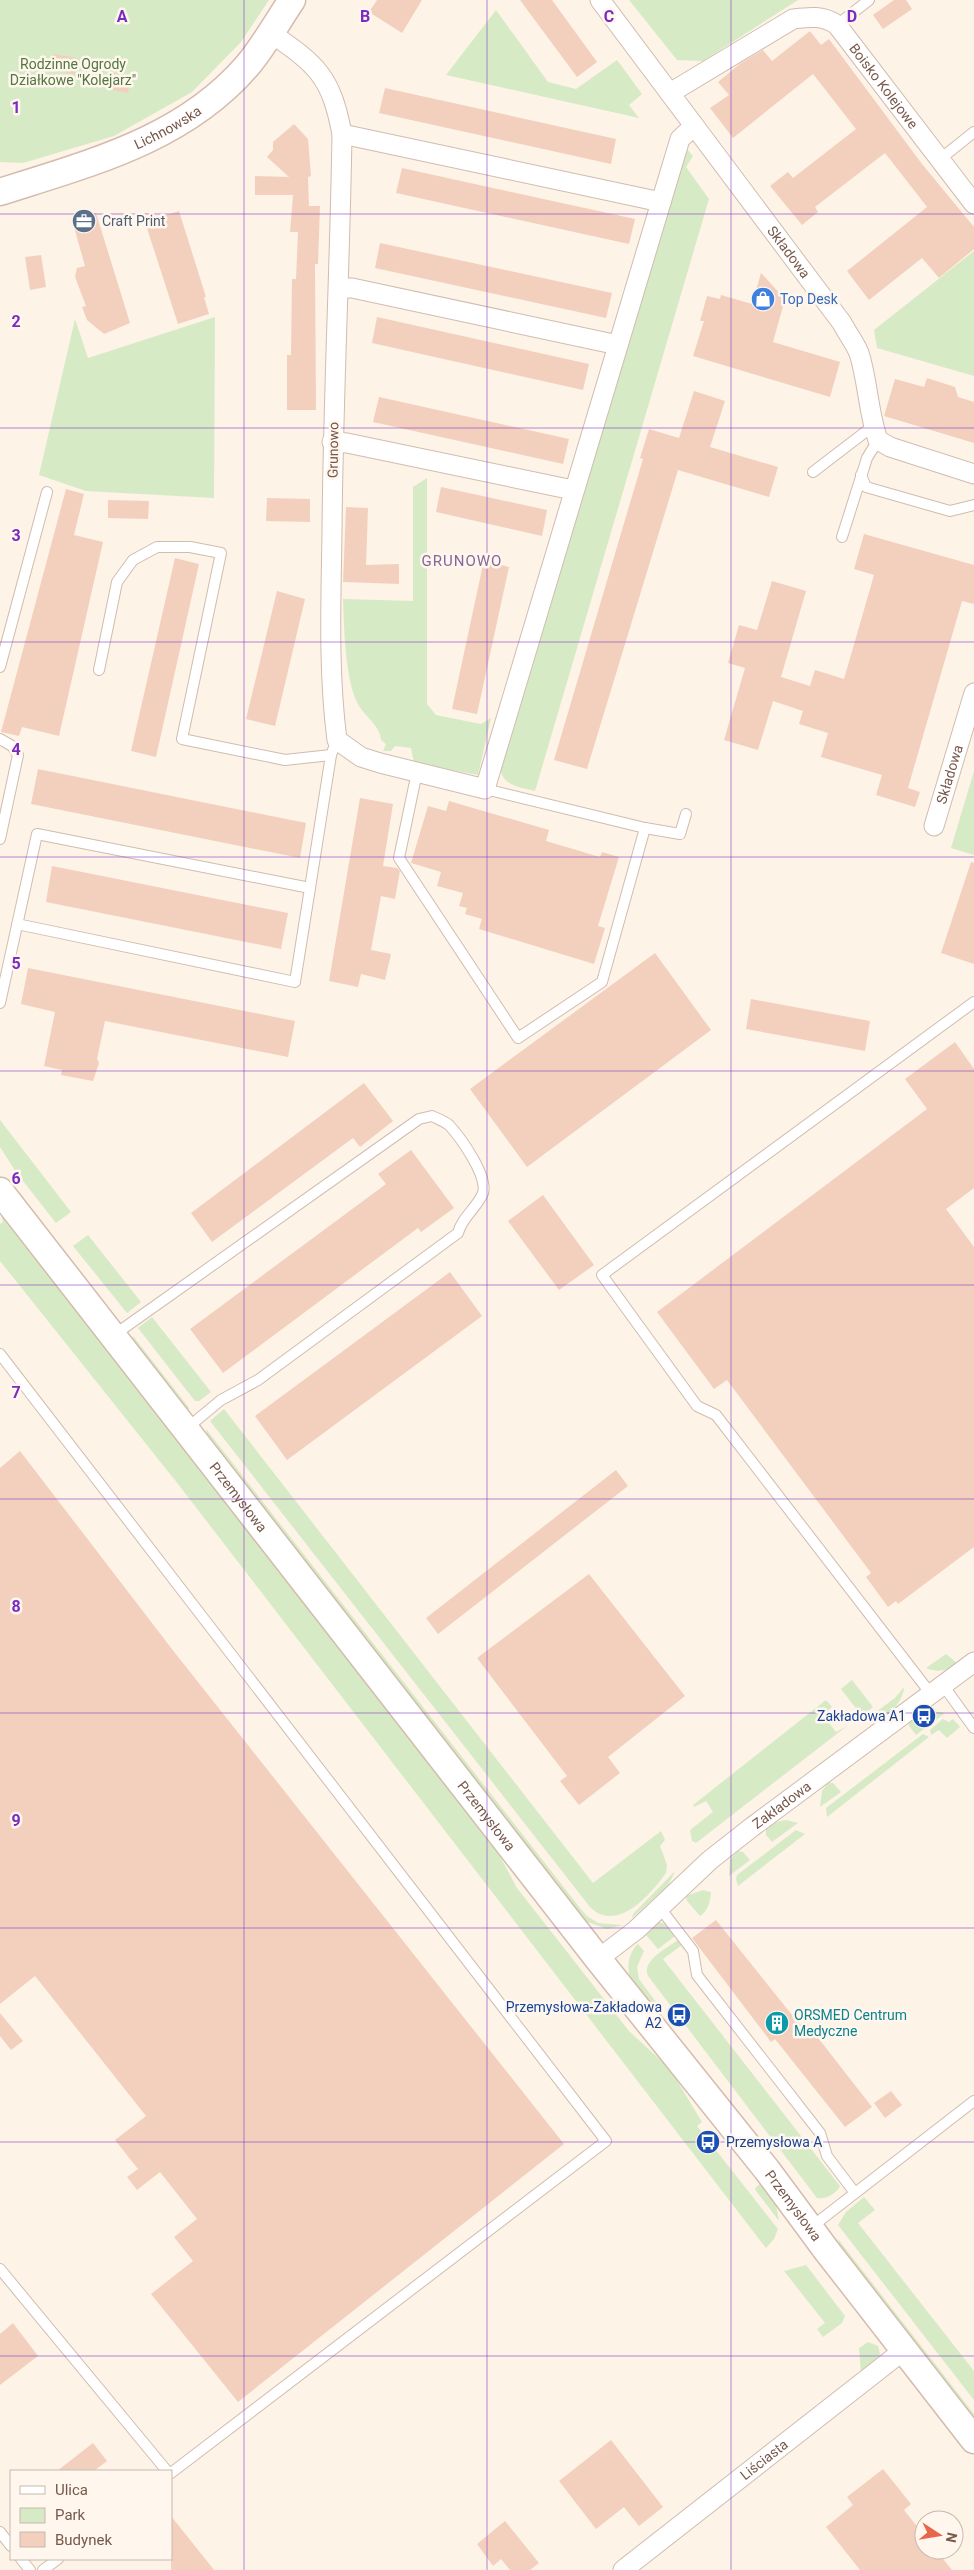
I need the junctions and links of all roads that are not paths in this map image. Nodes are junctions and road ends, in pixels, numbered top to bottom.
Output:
1 (292, 0) edge
2 (600, 0) edge
3 (869, 0) edge
4 (837, 25) junction
5 (271, 33) junction
6 (670, 93) junction
7 (694, 126) junction
8 (974, 132) edge
9 (342, 134) junction
10 (939, 160) junction
11 (0, 192) edge
12 (661, 202) junction
13 (974, 204) edge
14 (339, 288) junction
15 (618, 345) junction
16 (875, 433) junction
17 (332, 442) junction
18 (813, 472) dead end
19 (974, 474) edge
20 (861, 476) junction
21 (573, 490) junction
22 (47, 492) dead end
23 (974, 505) edge
24 (842, 537) dead end
25 (0, 667) edge
26 (99, 670) dead end
27 (974, 693) edge
28 (0, 739) edge
29 (334, 748) junction
30 (418, 772) junction
31 (485, 789) junction
32 (686, 814) dead end
33 (934, 826) dead end
34 (645, 828) junction
35 (0, 839) edge
36 (310, 888) junction
37 (17, 924) junction
38 (974, 1002) edge
39 (0, 1003) edge
40 (0, 1191) edge
41 (112, 1336) junction
42 (0, 1354) edge
43 (185, 1429) junction
44 (974, 1662) edge
45 (937, 1690) junction
46 (974, 1728) edge
47 (660, 1908) junction
48 (598, 1960) junction
49 (974, 2101) edge
50 (855, 2193) junction
51 (809, 2228) junction
52 (0, 2269) edge
53 (904, 2350) junction
54 (974, 2440) edge
55 (165, 2470) edge
56 (172, 2472) edge
57 (0, 2532) edge
58 (10, 2545) edge
59 (57, 2560) edge
60 (43, 2570) edge
61 (623, 2570) edge

1 - 5 street, Lichnowska
2 - 6 street, Składowa
3 - 4 lane
4 - 6 street
4 - 10 street, Boisko Kolejowe
5 - 9 street, Grunowo
5 - 11 street, Lichnowska
6 - 7 street, Składowa
7 - 12 street
7 - 16 street, Składowa
8 - 10 lane
9 - 12 street
9 - 14 street, Grunowo
10 - 13 street, Boisko Kolejowe
12 - 15 street
14 - 15 street
14 - 17 street, Grunowo
15 - 21 street
16 - 18 lane
16 - 19 street
16 - 20 lane
17 - 21 street
17 - 29 street, Grunowo
20 - 23 lane
20 - 24 lane
21 - 31 street
22 - 25 lane
26 - 29 lane
27 - 33 street, Składowa
28 - 35 lane
29 - 30 street
29 - 36 lane
30 - 31 street
30 - 34 lane
31 - 34 lane
32 - 34 lane
36 - 37 lane
36 - 37 lane
37 - 39 lane
38 - 45 lane
40 - 41 street, Przemysłowa
41 - 43 street, Przemysłowa
41 - 43 lane
42 - 56 lane
43 - 48 street, Przemysłowa
44 - 45 street, Zakładowa
45 - 46 lane
45 - 47 street, Zakładowa
47 - 48 street, Zakładowa
47 - 50 lane
48 - 51 street, Przemysłowa
49 - 50 lane
50 - 51 lane
51 - 53 street, Przemysłowa
52 - 55 lane
53 - 54 street, Przemysłowa
53 - 61 street, Liściasta
57 - 58 lane
59 - 60 lane

